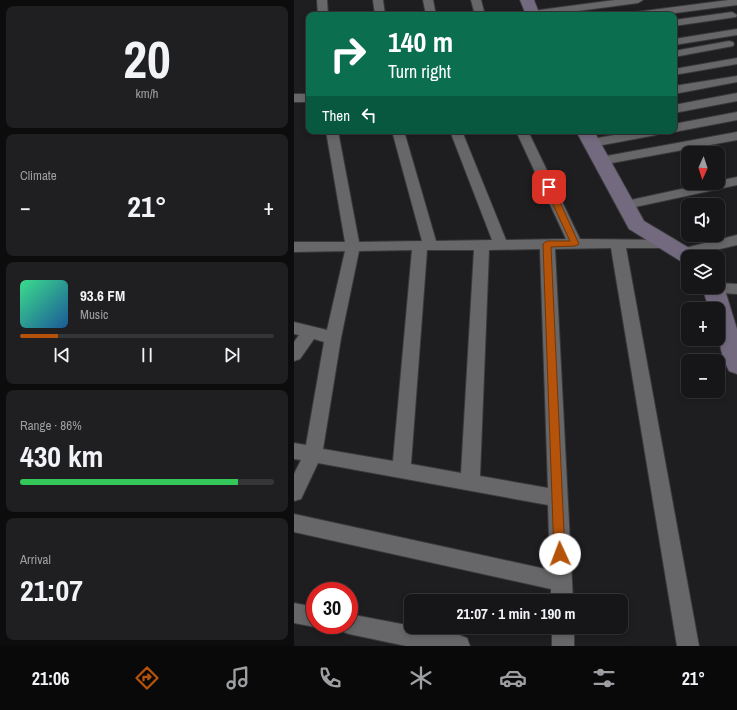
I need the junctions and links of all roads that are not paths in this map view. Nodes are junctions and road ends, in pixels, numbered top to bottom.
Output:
1 (322, 0) edge
2 (378, 0) edge
3 (428, 0) edge
4 (476, 0) edge
5 (558, 0) edge
6 (638, 0) edge
7 (737, 2) edge
8 (530, 8) edge
9 (323, 12) edge
10 (380, 12) edge
11 (430, 12) edge
12 (479, 12) edge
13 (659, 12) edge
14 (732, 15) dead end
15 (677, 23) edge
16 (737, 32) edge
17 (677, 42) edge
18 (729, 44) dead end
19 (677, 53) edge
20 (737, 61) edge
21 (677, 71) edge
22 (737, 79) edge
23 (677, 89) edge
24 (737, 97) edge
25 (294, 98) edge
26 (306, 98) edge
27 (677, 108) edge
28 (737, 116) edge
29 (677, 127) edge
30 (333, 134) edge
31 (399, 134) edge
32 (457, 134) edge
33 (523, 134) edge
34 (622, 134) edge
35 (737, 136) edge
36 (589, 137) edge
37 (602, 161) junction
38 (737, 181) edge
39 (626, 205) junction
40 (737, 240) edge
41 (664, 242) junction
42 (501, 244) junction
43 (547, 244) junction
44 (575, 244) junction
45 (618, 244) junction
46 (482, 245) junction
47 (354, 246) junction
48 (425, 246) junction
49 (294, 247) edge
50 (703, 250) edge
51 (681, 252) edge
52 (725, 288) edge
53 (737, 289) edge
54 (715, 294) edge
55 (294, 328) edge
56 (310, 332) junction
57 (333, 338) junction
58 (294, 355) edge
59 (737, 365) edge
60 (294, 451) edge
61 (313, 455) junction
62 (401, 471) junction
63 (470, 483) junction
64 (294, 493) edge
65 (557, 498) junction
66 (294, 524) edge
67 (561, 592) edge
68 (294, 613) edge
69 (306, 615) edge
70 (358, 626) edge
71 (563, 634) edge
72 (458, 646) edge
73 (563, 646) edge
74 (688, 646) edge

1 - 9 street
2 - 10 street
3 - 11 street
4 - 12 street
5 - 8 street
6 - 8 street
7 - 13 street
14 - 15 street
16 - 17 street
18 - 19 street
20 - 21 street
22 - 23 street
24 - 27 street
25 - 26 street
28 - 29 street
30 - 47 street
31 - 48 street
32 - 42 street
33 - 44 street
34 - 36 street
35 - 37 street
36 - 37 street
37 - 39 street
38 - 39 street
39 - 41 street
40 - 50 street
41 - 45 street
41 - 51 street
42 - 43 street
42 - 46 street
43 - 44 street
43 - 65 street
44 - 45 street
45 - 74 street
46 - 48 street
46 - 63 street
47 - 48 street
47 - 49 street
47 - 57 street
48 - 62 street
52 - 53 street
54 - 59 street
55 - 56 street
56 - 57 street
56 - 58 street
57 - 61 street
60 - 61 street
61 - 62 street
61 - 64 street
62 - 63 street
63 - 65 street
65 - 67 street
66 - 67 street
68 - 69 street
70 - 72 street
71 - 73 street

